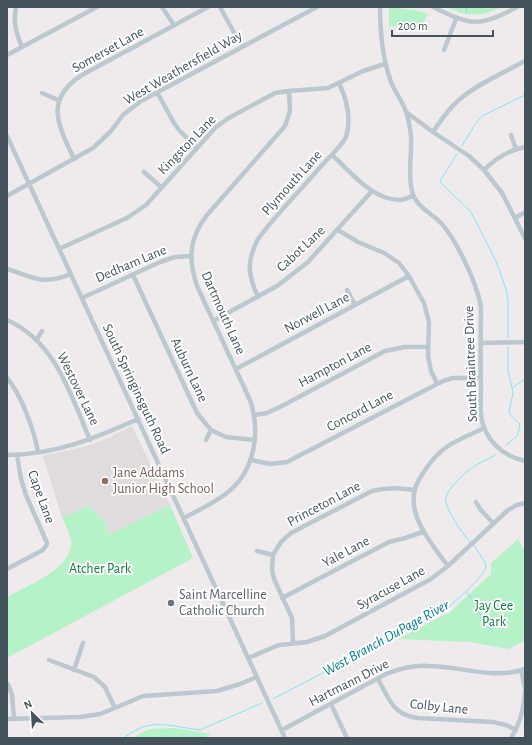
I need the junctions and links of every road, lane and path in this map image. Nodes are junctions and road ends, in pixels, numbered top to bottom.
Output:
1 (16, 7) edge
2 (97, 7) edge
3 (162, 7) edge
4 (208, 7) edge
5 (220, 7) edge
6 (317, 7) edge
7 (380, 7) edge
8 (433, 7) edge
9 (517, 7) edge
10 (456, 18) junction
11 (174, 26) junction
12 (22, 47) junction
13 (242, 47) junction
14 (444, 50) dead end
15 (7, 55) edge
16 (525, 61) edge
17 (385, 64) junction
18 (339, 83) junction
19 (289, 91) junction
20 (157, 92) junction
21 (42, 93) dead end
22 (58, 100) junction
23 (406, 112) junction
24 (432, 132) junction
25 (511, 135) dead end
26 (7, 136) edge
27 (196, 147) junction
28 (525, 147) edge
29 (516, 149) junction
30 (332, 155) junction
31 (74, 159) junction
32 (484, 170) junction
33 (144, 172) dead end
34 (30, 184) junction
35 (161, 187) junction
36 (372, 191) junction
37 (7, 196) edge
38 (414, 196) junction
39 (525, 212) edge
40 (515, 218) junction
41 (338, 230) junction
42 (525, 238) edge
43 (60, 249) junction
44 (190, 256) junction
45 (7, 269) edge
46 (71, 274) junction
47 (133, 274) junction
48 (410, 276) junction
49 (347, 290) dead end
50 (258, 297) junction
51 (82, 298) junction
52 (355, 305) junction
53 (7, 320) edge
54 (213, 321) junction
55 (42, 331) dead end
56 (37, 339) junction
57 (525, 342) edge
58 (481, 343) junction
59 (428, 347) junction
60 (236, 369) junction
61 (7, 378) edge
62 (480, 378) junction
63 (437, 383) junction
64 (255, 416) junction
65 (138, 419) junction
66 (484, 428) junction
67 (211, 430) junction
68 (90, 440) junction
69 (206, 440) dead end
70 (255, 440) junction
71 (38, 452) junction
72 (7, 455) edge
73 (17, 455) junction
74 (251, 460) junction
75 (525, 461) edge
76 (414, 490) junction
77 (476, 502) dead end
78 (525, 503) edge
79 (184, 518) junction
80 (493, 524) junction
81 (423, 532) junction
82 (257, 551) dead end
83 (273, 555) junction
84 (448, 566) junction
85 (7, 569) edge
86 (282, 598) junction
87 (83, 643) dead end
88 (293, 643) junction
89 (248, 658) junction
90 (49, 660) dead end
91 (523, 669) edge
92 (74, 670) junction
93 (257, 677) junction
94 (378, 679) junction
95 (8, 684) dead end
96 (525, 689) edge
97 (525, 692) edge
98 (331, 704) junction
99 (115, 708) junction
100 (524, 710) edge
101 (14, 718) junction
102 (7, 719) edge
103 (282, 730) junction
104 (516, 730) junction
105 (285, 738) edge
106 (347, 738) edge
107 (511, 738) edge

1 - 12 street
2 - 12 street
3 - 11 street
4 - 11 street, Somerset Lane
5 - 13 street
6 - 13 street, West Weathersfield Way
7 - 17 street
8 - 10 street
9 - 10 street
10 - 14 street
11 - 22 street, Somerset Lane
12 - 15 street
13 - 20 street, West Weathersfield Way
16 - 24 street
17 - 18 street, Kingston Lane
17 - 23 street
18 - 19 street, Kingston Lane
18 - 30 street, Plymouth Lane
19 - 27 street, Kingston Lane
19 - 44 street, Dartmouth Lane
20 - 27 street
20 - 31 street, West Weathersfield Way
21 - 22 street
22 - 31 street
23 - 24 street
23 - 38 street
24 - 32 street
25 - 29 street
26 - 34 street, South Springinsguth Road
27 - 35 street, Kingston Lane
28 - 29 street
29 - 32 street
30 - 36 street
30 - 50 street, Plymouth Lane
31 - 34 street, West Weathersfield Way
32 - 40 street
33 - 35 street
34 - 37 street, West Weathersfield Way
34 - 43 street, South Springinsguth Road
35 - 43 street, Kingston Lane
36 - 38 street
36 - 41 street, Cabot Lane
38 - 58 street, South Braintree Drive
39 - 40 street
40 - 42 street
41 - 48 street
41 - 50 street, Cabot Lane
43 - 46 street, South Springinsguth Road
44 - 47 street, Dedham Lane
44 - 54 street, Dartmouth Lane
45 - 46 street
46 - 51 street, South Springinsguth Road
47 - 51 street, Dedham Lane
47 - 67 street, Auburn Lane
48 - 52 street, Norwell Lane
48 - 59 street
49 - 52 street
50 - 54 street, Cabot Lane
51 - 65 street, South Springinsguth Road
52 - 60 street, Norwell Lane
53 - 56 street, Westover Lane
54 - 60 street, Dartmouth Lane
55 - 56 street
56 - 68 street, Westover Lane
57 - 58 street
58 - 62 street, South Braintree Drive
59 - 63 street
59 - 64 street, Hampton Lane
60 - 64 street, Dartmouth Lane
61 - 71 street
62 - 63 street, Concord Lane
62 - 66 street, South Braintree Drive
63 - 74 street, Concord Lane
64 - 70 street, Dartmouth Lane
65 - 68 street
65 - 79 street, South Springinsguth Road
66 - 75 street, South Braintree Drive
66 - 76 street
67 - 69 street
67 - 70 street, Auburn Lane
68 - 71 street
70 - 74 street, Dartmouth Lane
71 - 73 street
72 - 73 street
73 - 85 street, Cape Lane
74 - 79 street, Dartmouth Lane
76 - 81 street
76 - 83 street, Princeton Lane
77 - 80 street
78 - 80 street, Syracuse Lane
79 - 89 street, South Springinsguth Road
80 - 84 street, Syracuse Lane
81 - 84 street
81 - 86 street, Yale Lane
82 - 83 street
83 - 86 street
84 - 88 street, Syracuse Lane
86 - 88 street
87 - 92 street
88 - 89 street, Syracuse Lane
89 - 93 street, South Springinsguth Road
90 - 92 street
91 - 94 street, Hartmann Drive
91 - 96 street
92 - 99 street
93 - 99 street
93 - 103 street, South Springinsguth Road
94 - 98 street, Hartmann Drive
94 - 104 street, Colby Lane
95 - 101 street
97 - 100 street
98 - 103 street, Hartmann Drive
98 - 106 street
99 - 101 street
100 - 104 street
101 - 102 street
103 - 105 street, South Springinsguth Road
104 - 107 street

